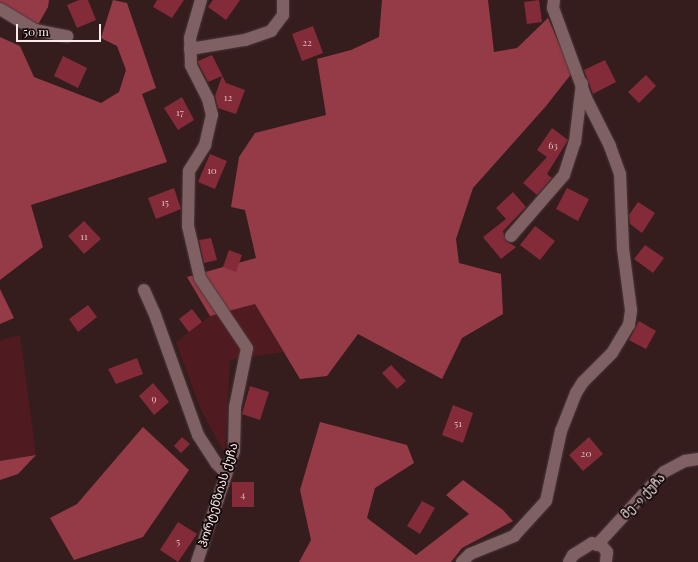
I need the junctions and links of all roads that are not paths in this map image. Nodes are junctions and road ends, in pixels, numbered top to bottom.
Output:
1 (201, 0) edge
2 (283, 0) edge
3 (554, 0) edge
4 (0, 9) edge
5 (67, 36) dead end
6 (190, 49) junction
7 (582, 81) junction
8 (511, 236) dead end
9 (144, 290) dead end
10 (698, 459) edge
11 (226, 473) junction
12 (597, 545) junction
13 (197, 562) edge
14 (462, 562) edge
15 (569, 562) edge
16 (606, 562) edge

1 - 6 street, ჰორტენზიას ქუჩა
2 - 6 street
3 - 7 street
4 - 5 street
6 - 11 street, ჰორტენზიას ქუჩა
7 - 8 street
7 - 14 street
9 - 11 street
10 - 12 street, მე-9 ქუჩა
11 - 13 street, ჰორტენზიას ქუჩა
12 - 15 street
12 - 16 street

